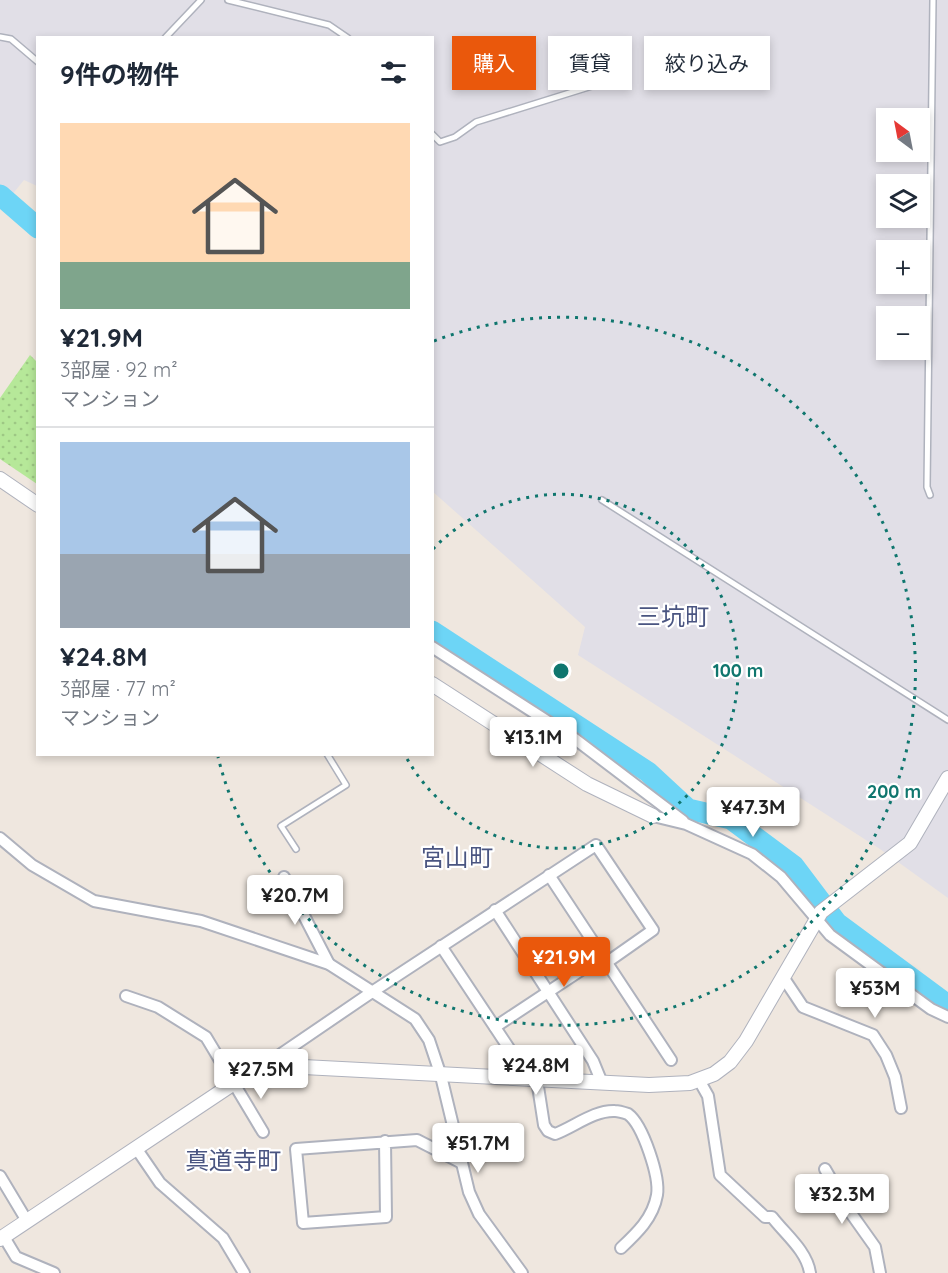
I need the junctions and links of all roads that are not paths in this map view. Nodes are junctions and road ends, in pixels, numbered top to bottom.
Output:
1 (201, 0) edge
2 (228, 0) edge
3 (933, 0) edge
4 (167, 36) edge
5 (345, 36) edge
6 (0, 37) edge
7 (36, 60) edge
8 (579, 90) edge
9 (434, 136) edge
10 (0, 479) edge
11 (930, 495) dead end
12 (602, 500) dead end
13 (36, 504) edge
14 (434, 648) edge
15 (434, 685) edge
16 (948, 720) edge
17 (328, 756) edge
18 (948, 778) edge
19 (653, 816) joint
20 (686, 824) junction
21 (0, 838) edge
22 (296, 849) dead end
23 (549, 875) junction
24 (284, 877) dead end
25 (495, 910) junction
26 (816, 919) junction
27 (441, 946) junction
28 (603, 960) junction
29 (329, 964) junction
30 (783, 977) junction
31 (549, 991) junction
32 (372, 992) junction
33 (126, 996) dead end
34 (948, 1017) edge
35 (495, 1027) junction
36 (671, 1060) dead end
37 (265, 1065) junction
38 (441, 1076) junction
39 (534, 1080) junction
40 (699, 1080) junction
41 (234, 1083) junction
42 (602, 1083) junction
43 (901, 1108) dead end
44 (263, 1132) dead end
45 (385, 1141) junction
46 (136, 1148) junction
47 (460, 1162) junction
48 (825, 1169) dead end
49 (0, 1176) edge
50 (27, 1221) junction
51 (2, 1238) edge
52 (621, 1248) dead end
53 (41, 1271) edge
54 (54, 1273) edge
55 (244, 1273) edge
56 (520, 1273) edge
57 (810, 1273) edge
58 (880, 1273) edge

1 - 4 lane
2 - 5 lane
3 - 11 lane
6 - 7 lane
8 - 9 lane
10 - 13 street
12 - 16 lane
14 - 20 street
15 - 19 street
17 - 22 lane
18 - 26 street
19 - 20 street
20 - 26 street
21 - 29 street
23 - 25 street
23 - 28 street
23 - 28 street
24 - 29 street
25 - 27 street
25 - 31 street
26 - 30 street
26 - 34 street
27 - 32 street
27 - 35 street
28 - 31 street
28 - 36 street
29 - 32 street
30 - 40 street
30 - 43 street
31 - 35 street
31 - 42 street
32 - 37 street
32 - 38 street
33 - 41 street
35 - 39 street
37 - 38 street
37 - 41 street
38 - 39 street
38 - 47 street
39 - 42 street
39 - 52 street
40 - 42 street
40 - 57 street
41 - 44 street
41 - 46 street
45 - 45 street
45 - 47 street
46 - 50 street
46 - 55 street
47 - 56 street
48 - 58 street
49 - 50 street
50 - 51 street
51 - 53 street
53 - 54 street

